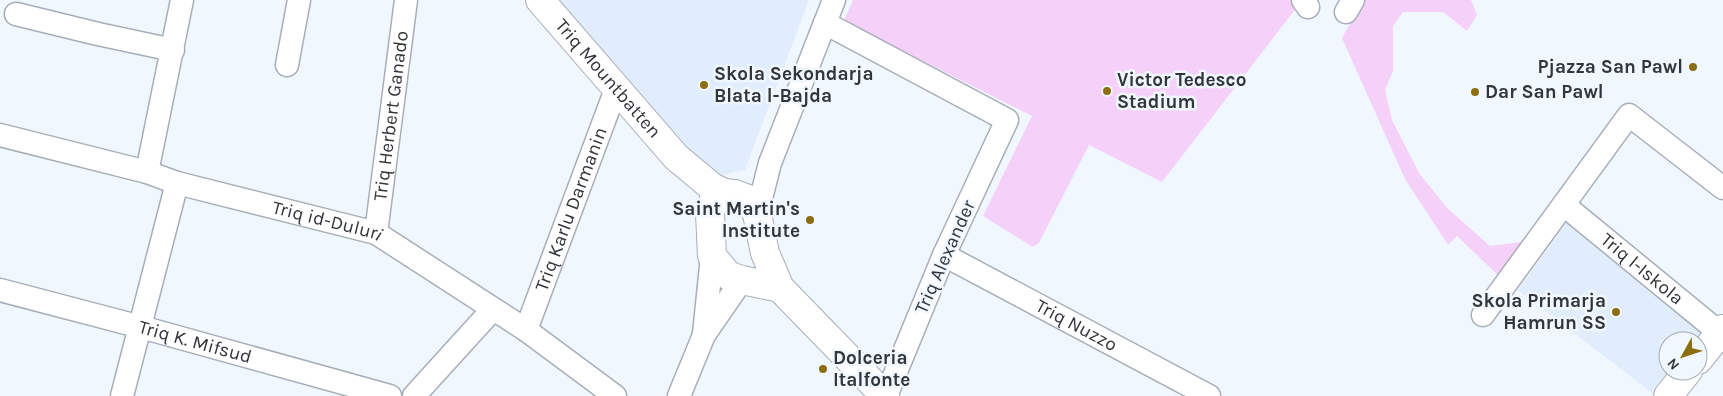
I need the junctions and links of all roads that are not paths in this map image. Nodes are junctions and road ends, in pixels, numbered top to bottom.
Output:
1 (182, 0) edge
2 (299, 0) edge
3 (406, 0) edge
4 (540, 0) edge
5 (834, 0) edge
6 (16, 14) dead end
7 (825, 23) junction
8 (173, 50) junction
9 (287, 65) dead end
10 (616, 89) junction
11 (0, 135) edge
12 (770, 162) junction
13 (147, 172) junction
14 (177, 183) junction
15 (1723, 188) edge
16 (723, 200) junction
17 (1564, 205) junction
18 (757, 214) junction
19 (376, 233) junction
20 (765, 253) junction
21 (944, 255) junction
22 (712, 256) junction
23 (742, 280) junction
24 (780, 288) junction
25 (0, 290) edge
26 (493, 309) junction
27 (1484, 315) dead end
28 (141, 327) junction
29 (526, 330) junction
30 (1722, 334) edge
31 (704, 335) junction
32 (1708, 349) edge
33 (1680, 381) edge
34 (122, 396) edge
35 (390, 396) edge
36 (414, 396) edge
37 (615, 396) edge
38 (679, 396) edge
39 (886, 396) edge
40 (1208, 396) edge
41 (1668, 396) edge

1 - 8 street
2 - 9 street
3 - 19 street, Triq Herbert Ganado
4 - 10 street, Triq Mountbatten
5 - 7 street
6 - 8 street
7 - 12 street
7 - 21 street, Triq Alexander
8 - 13 street
10 - 16 street, Triq Mountbatten
10 - 29 street, Triq Karlu Darmanin
11 - 13 street, Triq id-Duluri
12 - 16 street
12 - 18 street
13 - 14 street, Triq id-Duluri
14 - 19 street, Triq id-Duluri
14 - 28 street
15 - 17 street
16 - 18 street
16 - 22 street
17 - 27 street
17 - 30 street, Triq l-Iskola
18 - 20 street
19 - 26 street, Triq id-Duluri
20 - 23 street
20 - 24 street
21 - 39 street, Triq Alexander
21 - 40 street, Triq Nuzzo
22 - 23 street
22 - 31 street
23 - 24 street
23 - 31 street
24 - 39 street
25 - 28 street, Triq K. Mifsud
26 - 29 street, Triq id-Duluri
26 - 36 street
28 - 34 street
28 - 35 street, Triq K. Mifsud
29 - 37 street, Triq id-Duluri
30 - 32 street
31 - 38 street
33 - 41 street

